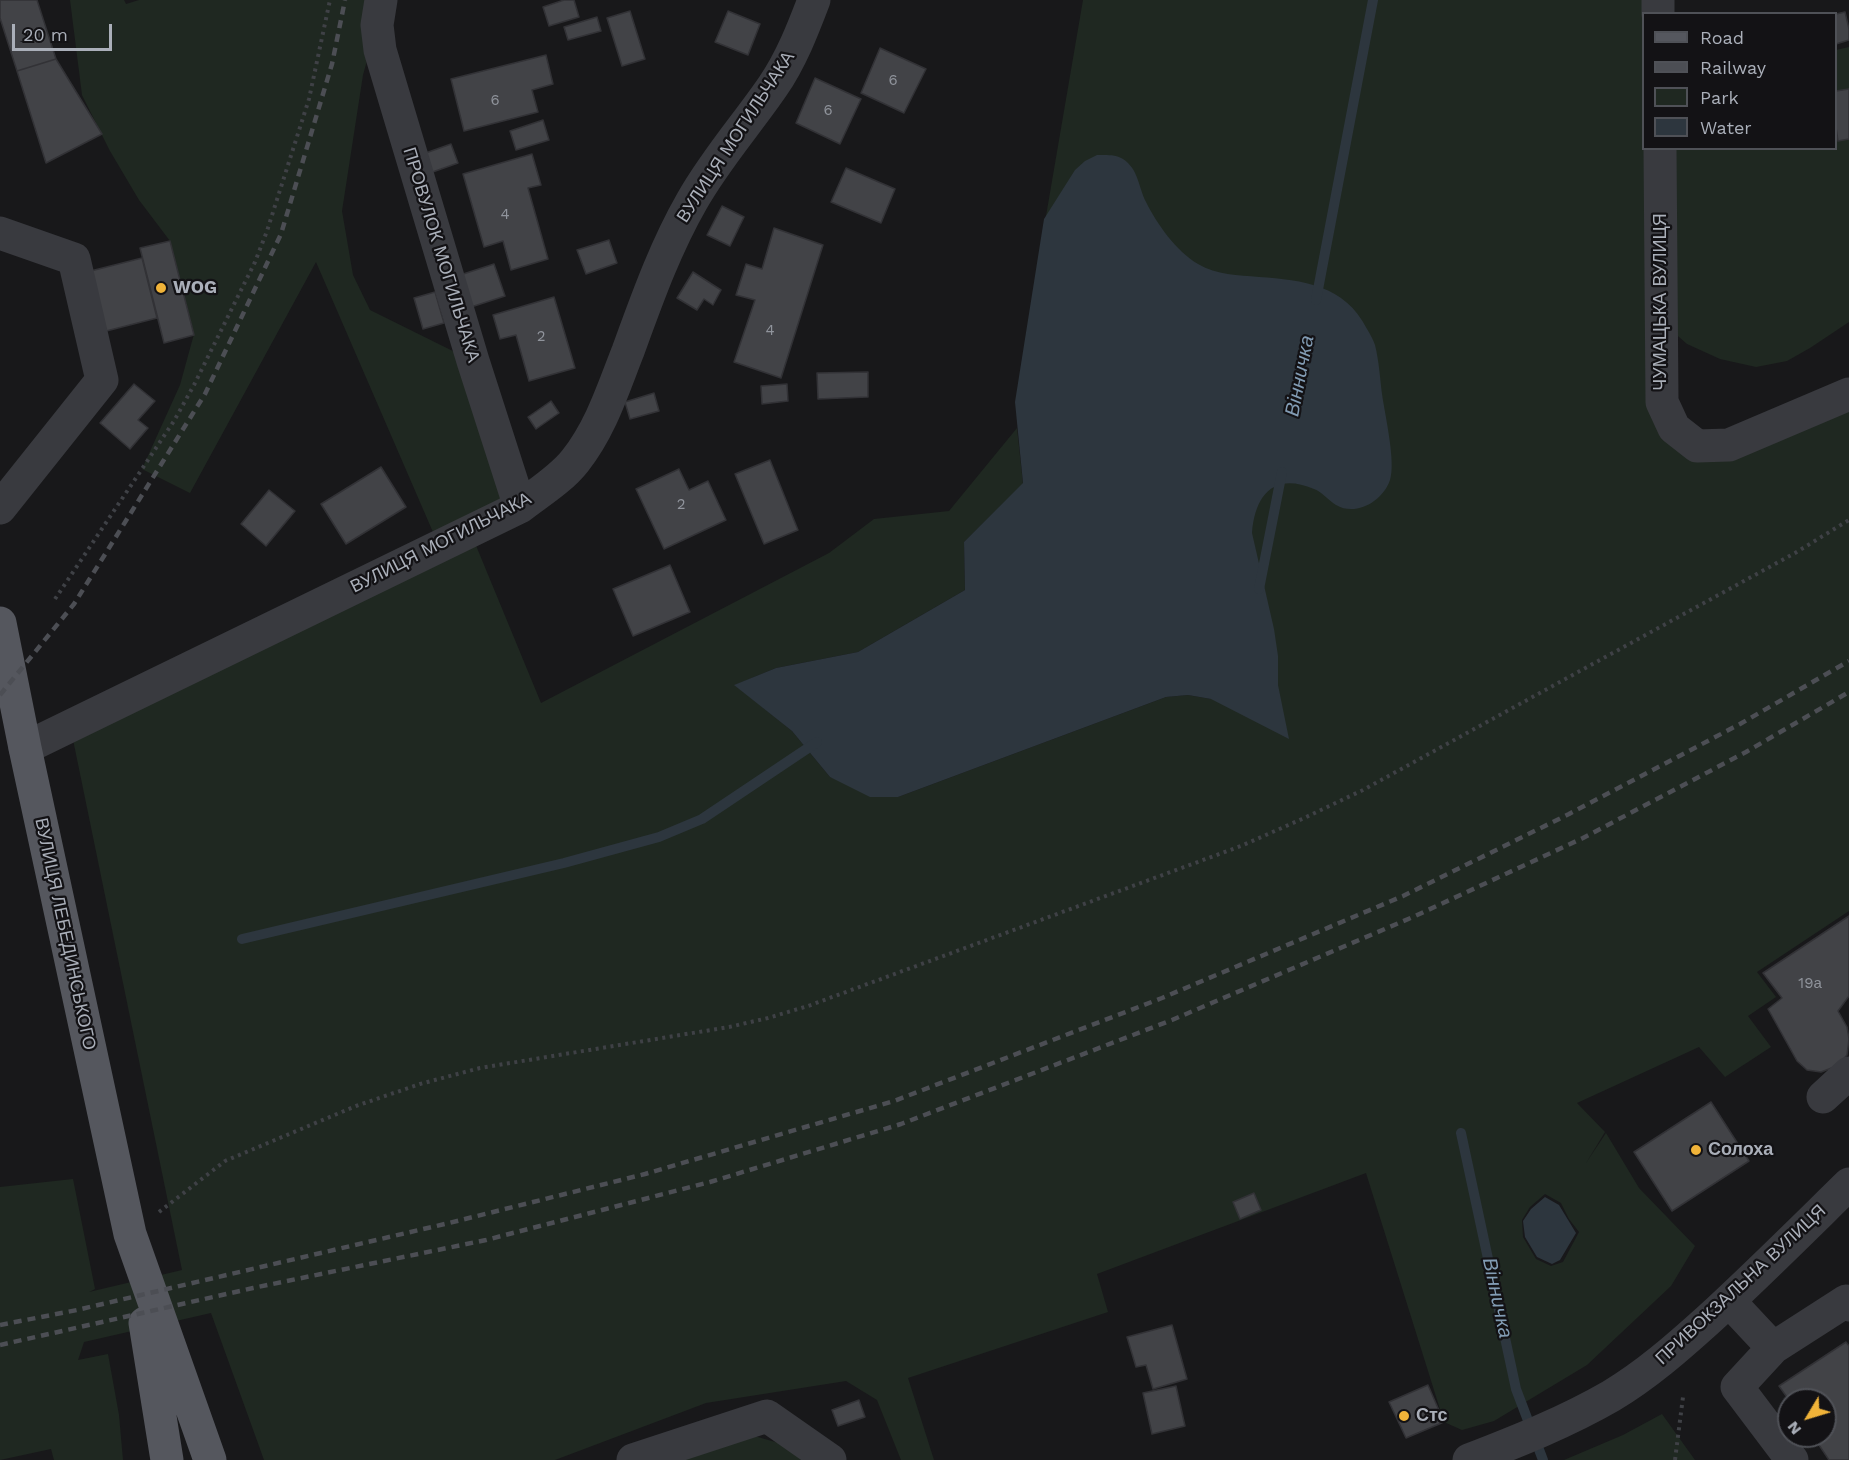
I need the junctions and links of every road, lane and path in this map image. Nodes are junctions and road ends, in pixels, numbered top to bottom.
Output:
1 (330, 0) edge
2 (381, 0) edge
3 (814, 0) edge
4 (1660, 150) edge
5 (0, 233) edge
6 (1849, 394) edge
7 (520, 507) junction
8 (0, 508) edge
9 (1849, 520) edge
10 (55, 599) dead end
11 (0, 623) edge
12 (25, 748) junction
13 (1849, 1073) edge
14 (1823, 1097) dead end
15 (1849, 1184) edge
16 (131, 1239) junction
17 (1729, 1301) junction
18 (1849, 1305) edge
19 (1773, 1348) junction
20 (1683, 1397) dead end
21 (167, 1460) edge
22 (210, 1460) edge
23 (633, 1460) edge
24 (830, 1460) edge
25 (1469, 1460) edge
26 (1676, 1460) edge
27 (1792, 1460) edge

1 - 10 path
2 - 7 street, ПРОВУЛОК МОГИЛЬЧАКА
3 - 7 street, ВУЛИЦЯ МОГИЛЬЧАКА
4 - 6 street, ЧУМАЦЬКА ВУЛИЦЯ
5 - 8 street
7 - 12 street, ВУЛИЦЯ МОГИЛЬЧАКА
9 - 16 path
11 - 12 main road, ВУЛИЦЯ ЛЕБЕДИНСЬКОГО
12 - 16 main road, ВУЛИЦЯ ЛЕБЕДИНСЬКОГО
13 - 14 street
15 - 17 street, ПРИВОКЗАЛЬНА ВУЛИЦЯ
16 - 21 main road, ВУЛИЦЯ ЛЕБЕДИНСЬКОГО
16 - 22 main road, ВУЛИЦЯ ЛЕБЕДИНСЬКОГО
17 - 19 street
17 - 25 street, ПРИВОКЗАЛЬНА ВУЛИЦЯ
18 - 19 street
19 - 27 street
20 - 26 path
23 - 24 street

